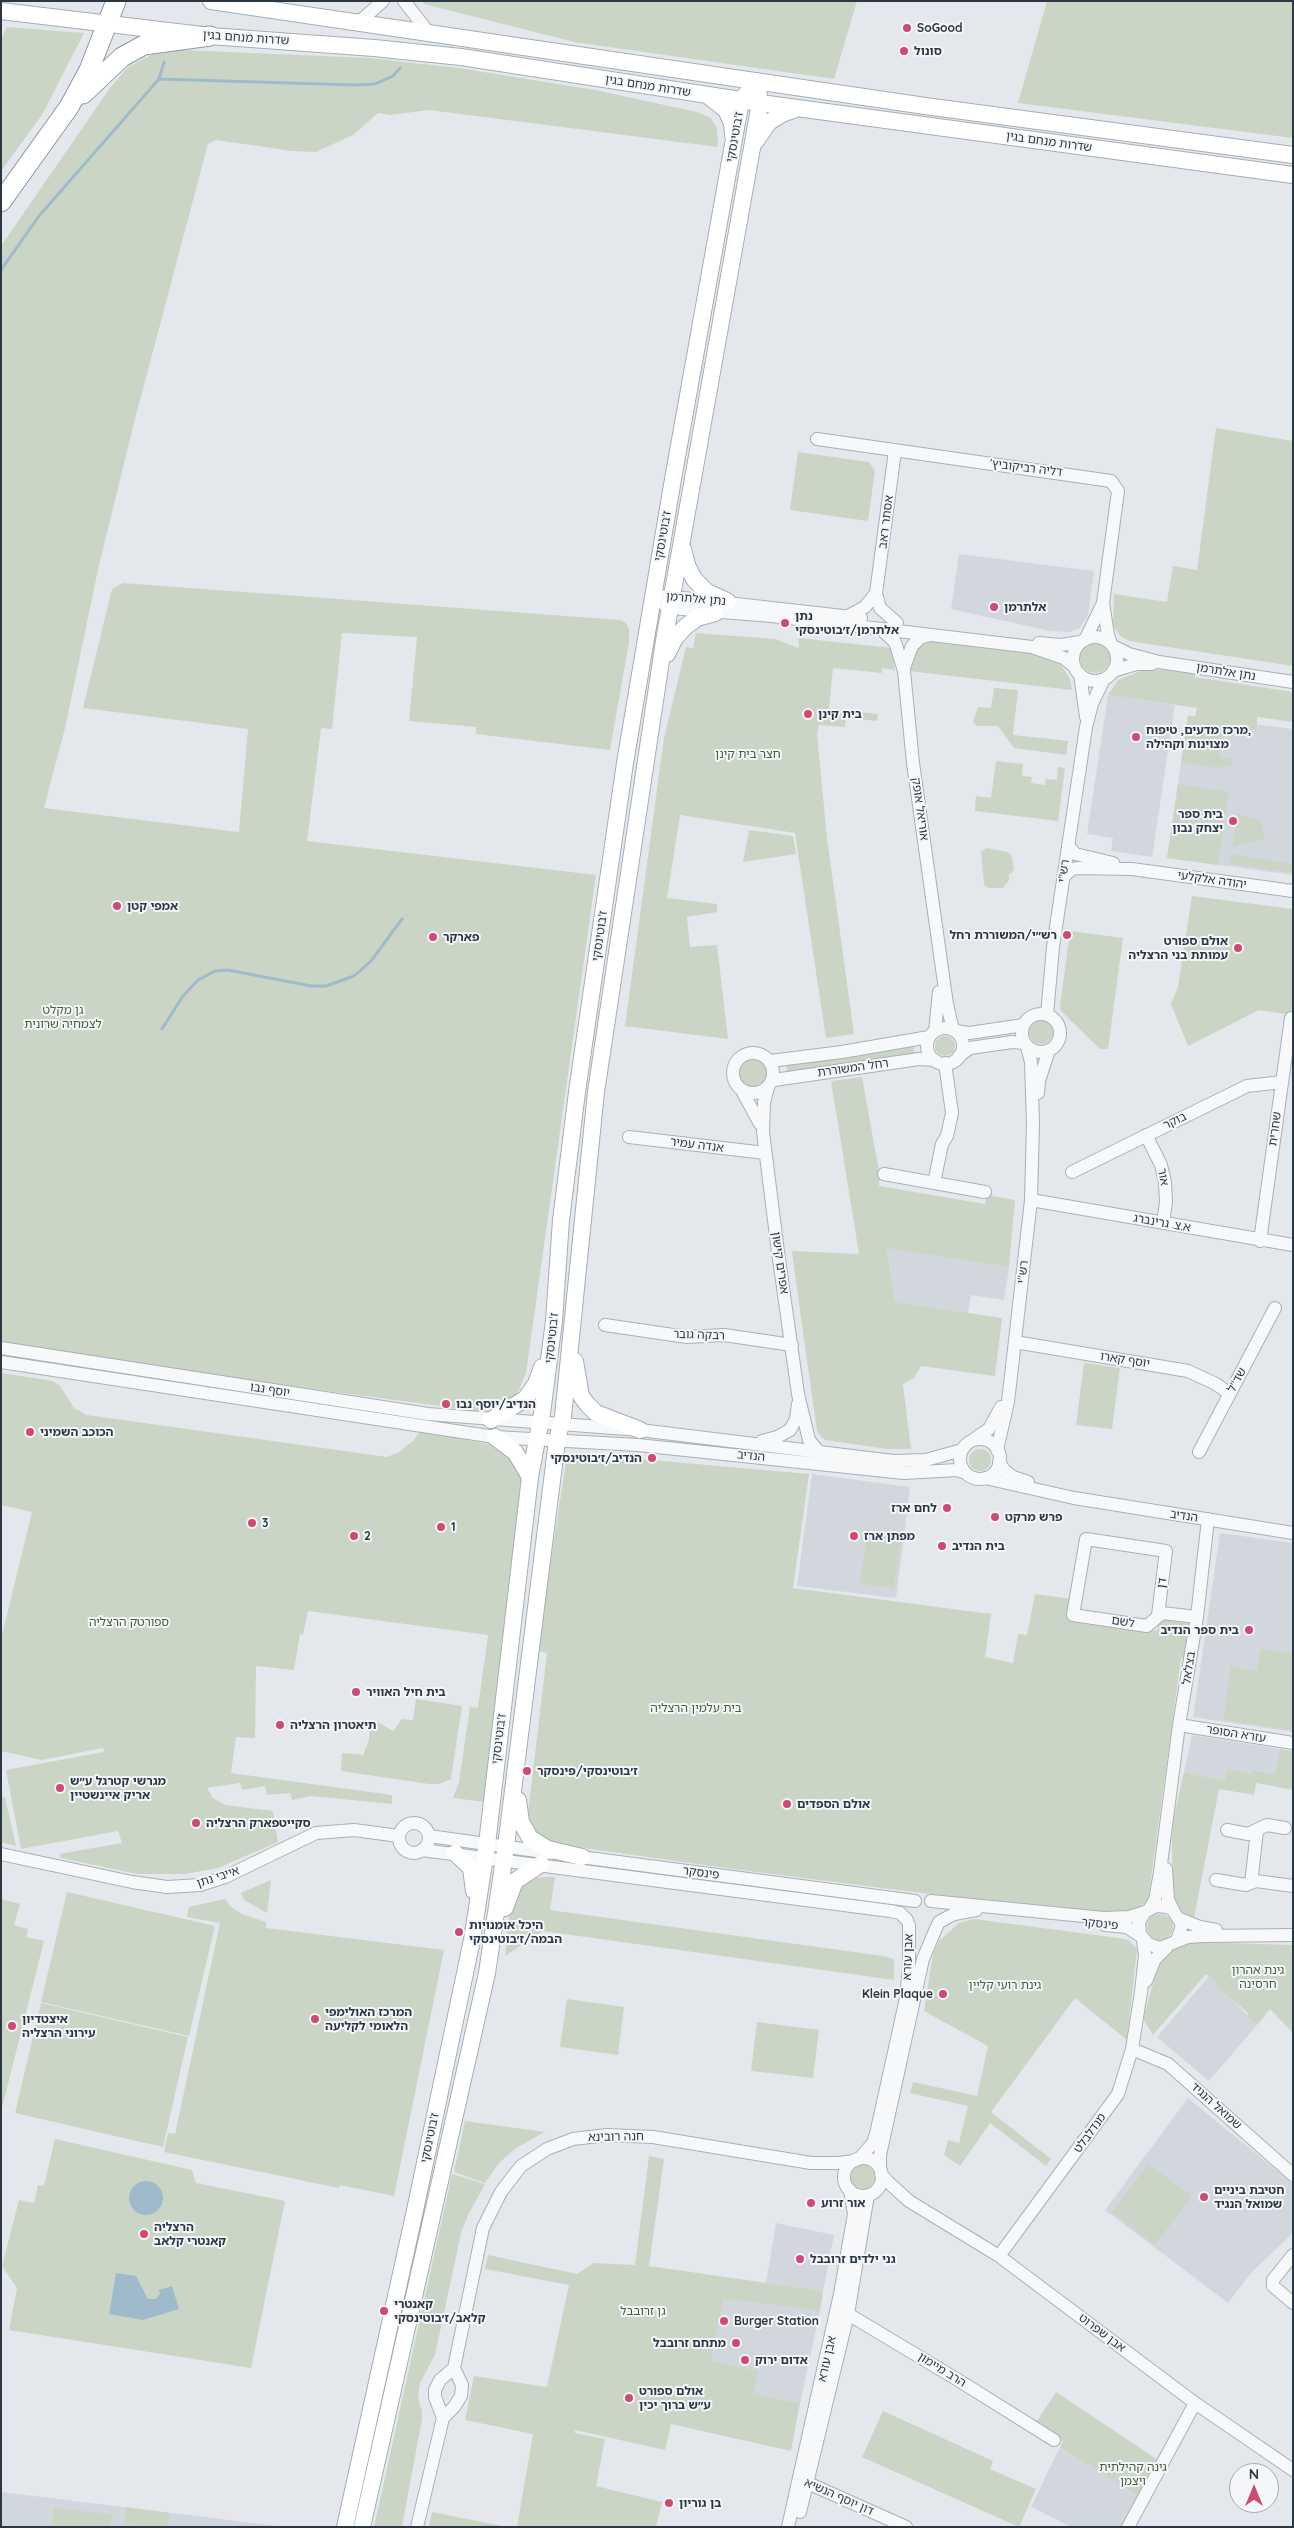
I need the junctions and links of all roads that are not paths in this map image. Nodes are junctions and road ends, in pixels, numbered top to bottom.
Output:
1 (116, 1) edge
2 (211, 1) edge
3 (383, 1) edge
4 (404, 1) edge
5 (1, 11) edge
6 (358, 23) junction
7 (108, 25) junction
8 (429, 33) junction
9 (210, 36) junction
10 (756, 81) junction
11 (697, 93) junction
12 (741, 100) junction
13 (760, 103) junction
14 (69, 107) junction
15 (800, 108) junction
16 (733, 149) junction
17 (751, 152) junction
18 (1293, 155) edge
19 (1293, 175) edge
20 (1, 202) edge
21 (817, 439) dead end
22 (895, 451) junction
23 (682, 535) junction
24 (876, 593) junction
25 (653, 597) junction
26 (727, 601) junction
27 (672, 602) junction
28 (1103, 603) junction
29 (715, 613) junction
30 (848, 616) junction
31 (897, 623) junction
32 (880, 628) junction
33 (929, 635) junction
34 (1083, 641) junction
35 (1112, 645) junction
36 (1160, 662) junction
37 (904, 670) junction
38 (1078, 671) junction
39 (659, 672) junction
40 (1108, 675) junction
41 (1293, 682) edge
42 (1086, 727) junction
43 (1068, 845) junction
44 (1132, 870) junction
45 (1063, 877) junction
46 (1293, 891) edge
47 (940, 947) junction
48 (1047, 1016) junction
49 (1291, 1018) dead end
50 (1024, 1025) junction
51 (954, 1031) junction
52 (932, 1034) junction
53 (1026, 1045) junction
54 (1049, 1050) junction
55 (959, 1056) junction
56 (770, 1061) junction
57 (940, 1061) junction
58 (1282, 1082) junction
59 (770, 1085) junction
60 (742, 1089) junction
61 (1033, 1123) junction
62 (763, 1132) junction
63 (1146, 1135) junction
64 (629, 1137) dead end
65 (765, 1153) junction
66 (1072, 1172) dead end
67 (884, 1174) dead end
68 (934, 1183) junction
69 (985, 1192) dead end
70 (1031, 1200) junction
71 (1163, 1222) junction
72 (1260, 1241) junction
73 (1293, 1245) edge
74 (1275, 1308) dead end
75 (554, 1321) junction
76 (572, 1325) junction
77 (605, 1325) dead end
78 (1015, 1342) junction
79 (792, 1345) junction
80 (1, 1348) edge
81 (1, 1362) edge
82 (1008, 1391) junction
83 (798, 1394) junction
84 (1230, 1394) junction
85 (491, 1420) junction
86 (539, 1423) junction
87 (640, 1430) junction
88 (559, 1433) junction
89 (495, 1437) junction
90 (535, 1440) junction
91 (750, 1442) junction
92 (967, 1446) junction
93 (819, 1452) junction
94 (1199, 1452) dead end
95 (998, 1456) junction
96 (966, 1474) junction
97 (530, 1477) junction
98 (984, 1478) junction
99 (1074, 1498) junction
100 (1208, 1519) junction
101 (1293, 1533) edge
102 (1166, 1551) joint
103 (1158, 1615) junction
104 (1197, 1618) junction
105 (1179, 1725) junction
106 (1293, 1743) edge
107 (516, 1766) junction
108 (1166, 1816) junction
109 (1286, 1828) dead end
110 (1227, 1830) dead end
111 (1257, 1831) junction
112 (399, 1836) junction
113 (428, 1836) junction
114 (422, 1850) junction
115 (486, 1850) junction
116 (455, 1853) junction
117 (505, 1853) junction
118 (1, 1854) edge
119 (582, 1857) junction
120 (541, 1864) junction
121 (1216, 1880) dead end
122 (1251, 1883) junction
123 (1293, 1886) edge
124 (916, 1901) junction
125 (930, 1901) junction
126 (476, 1908) junction
127 (1147, 1910) junction
128 (1177, 1914) junction
129 (908, 1922) junction
130 (938, 1924) junction
131 (1245, 1934) junction
132 (1293, 1935) edge
133 (1142, 1938) junction
134 (1172, 1944) junction
135 (487, 1973) junction
136 (1141, 1992) junction
137 (1132, 2049) junction
138 (857, 2160) junction
139 (812, 2163) junction
140 (881, 2171) junction
141 (1293, 2175) edge
142 (848, 2187) junction
143 (870, 2194) junction
144 (909, 2200) junction
145 (1293, 2255) edge
146 (999, 2256) junction
147 (840, 2294) junction
148 (1293, 2303) edge
149 (848, 2314) junction
150 (454, 2368) junction
151 (1195, 2402) junction
152 (443, 2418) junction
153 (1054, 2440) dead end
154 (1293, 2470) edge
155 (803, 2481) junction
156 (345, 2527) edge
157 (362, 2527) edge
158 (417, 2527) edge
159 (788, 2527) edge
160 (796, 2527) edge
161 (906, 2527) edge
162 (1128, 2527) edge

1 - 7 highway
2 - 6 main road, שדרות מנחם בגין
3 - 6 street
4 - 8 street
5 - 7 main road, שדרות מנחם בגין
6 - 8 main road, שדרות מנחם בגין
7 - 9 main road, שדרות מנחם בגין
7 - 14 highway
8 - 10 main road, שדרות מנחם בגין
9 - 11 main road, שדרות מנחם בגין
9 - 14 highway
10 - 12 main road, ז'בוטינסקי
10 - 13 main road, ז'בוטינסקי
10 - 18 main road, שדרות מנחם בגין
11 - 12 main road, שדרות מנחם בגין
11 - 16 main road
12 - 13 main road, שדרות מנחם בגין
12 - 16 main road, ז'בוטינסקי
13 - 15 main road, שדרות מנחם בגין
13 - 17 main road, ז'בוטינסקי
14 - 20 highway
15 - 17 main road
15 - 19 main road, שדרות מנחם בגין
16 - 25 main road, ז'בוטינסקי
17 - 23 main road, ז'בוטינסקי
21 - 22 street, 'דליה רביקוביץ
22 - 24 street, אסתר ראב
22 - 28 street, 'דליה רביקוביץ
23 - 26 main road
23 - 27 main road, ז'בוטינסקי
24 - 30 street
24 - 31 street
25 - 27 street, נתן אלתרמן
25 - 75 main road, ז'בוטינסקי
26 - 27 street, נתן אלתרמן
26 - 30 street, נתן אלתרמן
27 - 29 street, נתן אלתרמן
27 - 39 main road, ז'בוטינסקי
28 - 34 street, 'דליה רביקוביץ
28 - 35 street, 'דליה רביקוביץ
29 - 32 street, נתן אלתרמן
29 - 39 main road
30 - 31 street, נתן אלתרמן
31 - 34 street, נתן אלתרמן
32 - 33 street, נתן אלתרמן
32 - 37 street, אוריאל אופק
33 - 37 street, אוריאל אופק
33 - 38 street, נתן אלתרמן
34 - 35 street
34 - 38 street
35 - 36 street, נתן אלתרמן
35 - 40 street
36 - 40 street, נתן אלתרמן
36 - 41 street, נתן אלתרמן
37 - 47 street, אוריאל אופק
38 - 40 street
38 - 42 street, רש"י
39 - 76 main road, ז'בוטינסקי
40 - 42 street, רש"י
42 - 43 street, רש"י
43 - 44 street, יהודה אלקלעי
43 - 45 street, רש"י
44 - 45 street, יהודה אלקלעי
44 - 46 street, יהודה אלקלעי
45 - 48 street, רש"י
47 - 51 street, אוריאל אופק
47 - 52 street, אוריאל אופק
48 - 50 street
48 - 54 street
49 - 58 street, שחרית
50 - 51 street
50 - 53 street
51 - 52 street
51 - 55 street
52 - 56 street, רחל המשוררת
52 - 57 street
53 - 54 street
53 - 55 street
53 - 61 street, רש"י
54 - 61 street, רש"י
55 - 57 street
56 - 59 street
56 - 60 street
57 - 59 street, רחל המשוררת
57 - 68 street
58 - 63 street, בוקר
58 - 72 street, שחרית
59 - 60 street
59 - 62 street, אפרים קישון
60 - 62 street, אפרים קישון
61 - 70 street, רש"י
62 - 65 street, אפרים קישון
63 - 66 street, בוקר
63 - 71 street, אור
64 - 65 street, אנדה עמיר
65 - 79 street, אפרים קישון
67 - 68 street
68 - 69 street
70 - 71 street, א.צ. גרינברג
70 - 78 street, רש"י
71 - 72 street, א.צ. גרינברג
72 - 73 street, א.צ. גרינברג
74 - 84 street, שד"ל
75 - 85 main road
75 - 86 main road, ז'בוטינסקי
76 - 87 main road
76 - 88 main road, ז'בוטינסקי
77 - 79 street, רבקה גובר
78 - 82 street, רש"י
78 - 84 street, יוסף קארו
79 - 83 street, אפרים קישון
80 - 85 street, יוסף נבו
81 - 89 street, יוסף נבו
82 - 92 street, רש"י
82 - 95 street, רש"י
83 - 91 street, אפרים קישון
83 - 93 street, אפרים קישון
84 - 94 street, שד"ל
85 - 86 street, יוסף נבו
86 - 88 street, הנדיב
86 - 90 main road, ז'בוטינסקי
87 - 88 street, הנדיב
87 - 91 street, הנדיב
88 - 90 street, הנדיב
88 - 96 street, הנדיב
88 - 107 main road, ז'בוטינסקי
89 - 90 street, יוסף נבו
89 - 97 main road
90 - 97 main road, ז'בוטינסקי
91 - 93 street, הנדיב
92 - 93 street, הנדיב
92 - 95 street
92 - 96 street
95 - 98 street
95 - 99 street, הנדיב
96 - 98 street
97 - 115 main road, ז'בוטינסקי
98 - 99 street, הנדיב
99 - 100 street, הנדיב
100 - 101 street, הנדיב
100 - 104 street, בצלאל
102 - 103 street, דן
102 - 103 street, לשם
103 - 104 street, לשם
104 - 105 street, בצלאל
105 - 106 street, עזרא הסופר
105 - 108 street, בצלאל
107 - 117 main road, ז'בוטינסקי
107 - 119 main road
108 - 127 street, בצלאל
108 - 128 street, בצלאל
109 - 111 street
110 - 111 street
111 - 122 street
112 - 113 street
112 - 114 street
112 - 118 street, אייבי נתן
113 - 114 street
113 - 115 street
114 - 116 street
115 - 116 street
115 - 117 street, פינסקר
115 - 126 main road, ז'בוטינסקי
116 - 126 main road
117 - 119 street, פינסקר
117 - 120 street, פינסקר
117 - 135 main road, ז'בוטינסקי
119 - 124 street, פינסקר
120 - 129 street, פינסקר
120 - 135 main road
121 - 122 street
122 - 123 street
124 - 125 street
124 - 129 street
125 - 127 street, פינסקר
125 - 130 street
126 - 156 main road, ז'בוטינסקי
127 - 128 street
127 - 133 street
128 - 131 street
128 - 134 street
129 - 130 street
129 - 138 street, אבן עזרא
130 - 133 street, פינסקר
130 - 140 street, אבן עזרא
131 - 132 street
131 - 134 street
133 - 134 street
133 - 136 street, מנדלבלט
134 - 136 street, מנדלבלט
135 - 157 main road, ז'בוטינסקי
136 - 137 street, מנדלבלט
137 - 141 street, שמואל הנגיד
137 - 146 street, מנדלבלט
138 - 139 street, חנה רובינא
138 - 140 street
138 - 142 street
139 - 142 street, חנה רובינא
139 - 150 street, חנה רובינא
140 - 143 street
140 - 144 street, אבן שפרוט
142 - 143 street
142 - 147 street, אבן עזרא
143 - 144 street, אבן שפרוט
143 - 149 street, אבן עזרא
144 - 146 street, אבן שפרוט
145 - 148 street
146 - 151 street, אבן שפרוט
147 - 149 street
147 - 155 street, אבן עזרא
149 - 153 street, הרב מיימון
149 - 155 street, אבן עזרא
150 - 152 street, חנה רובינא
150 - 152 street
151 - 154 street, אבן שפרוט
151 - 162 street
152 - 158 street, חנה רובינא
155 - 159 street, אבן עזרא
155 - 160 street, אבן עזרא
155 - 161 street, דון יוסף הנשיא

